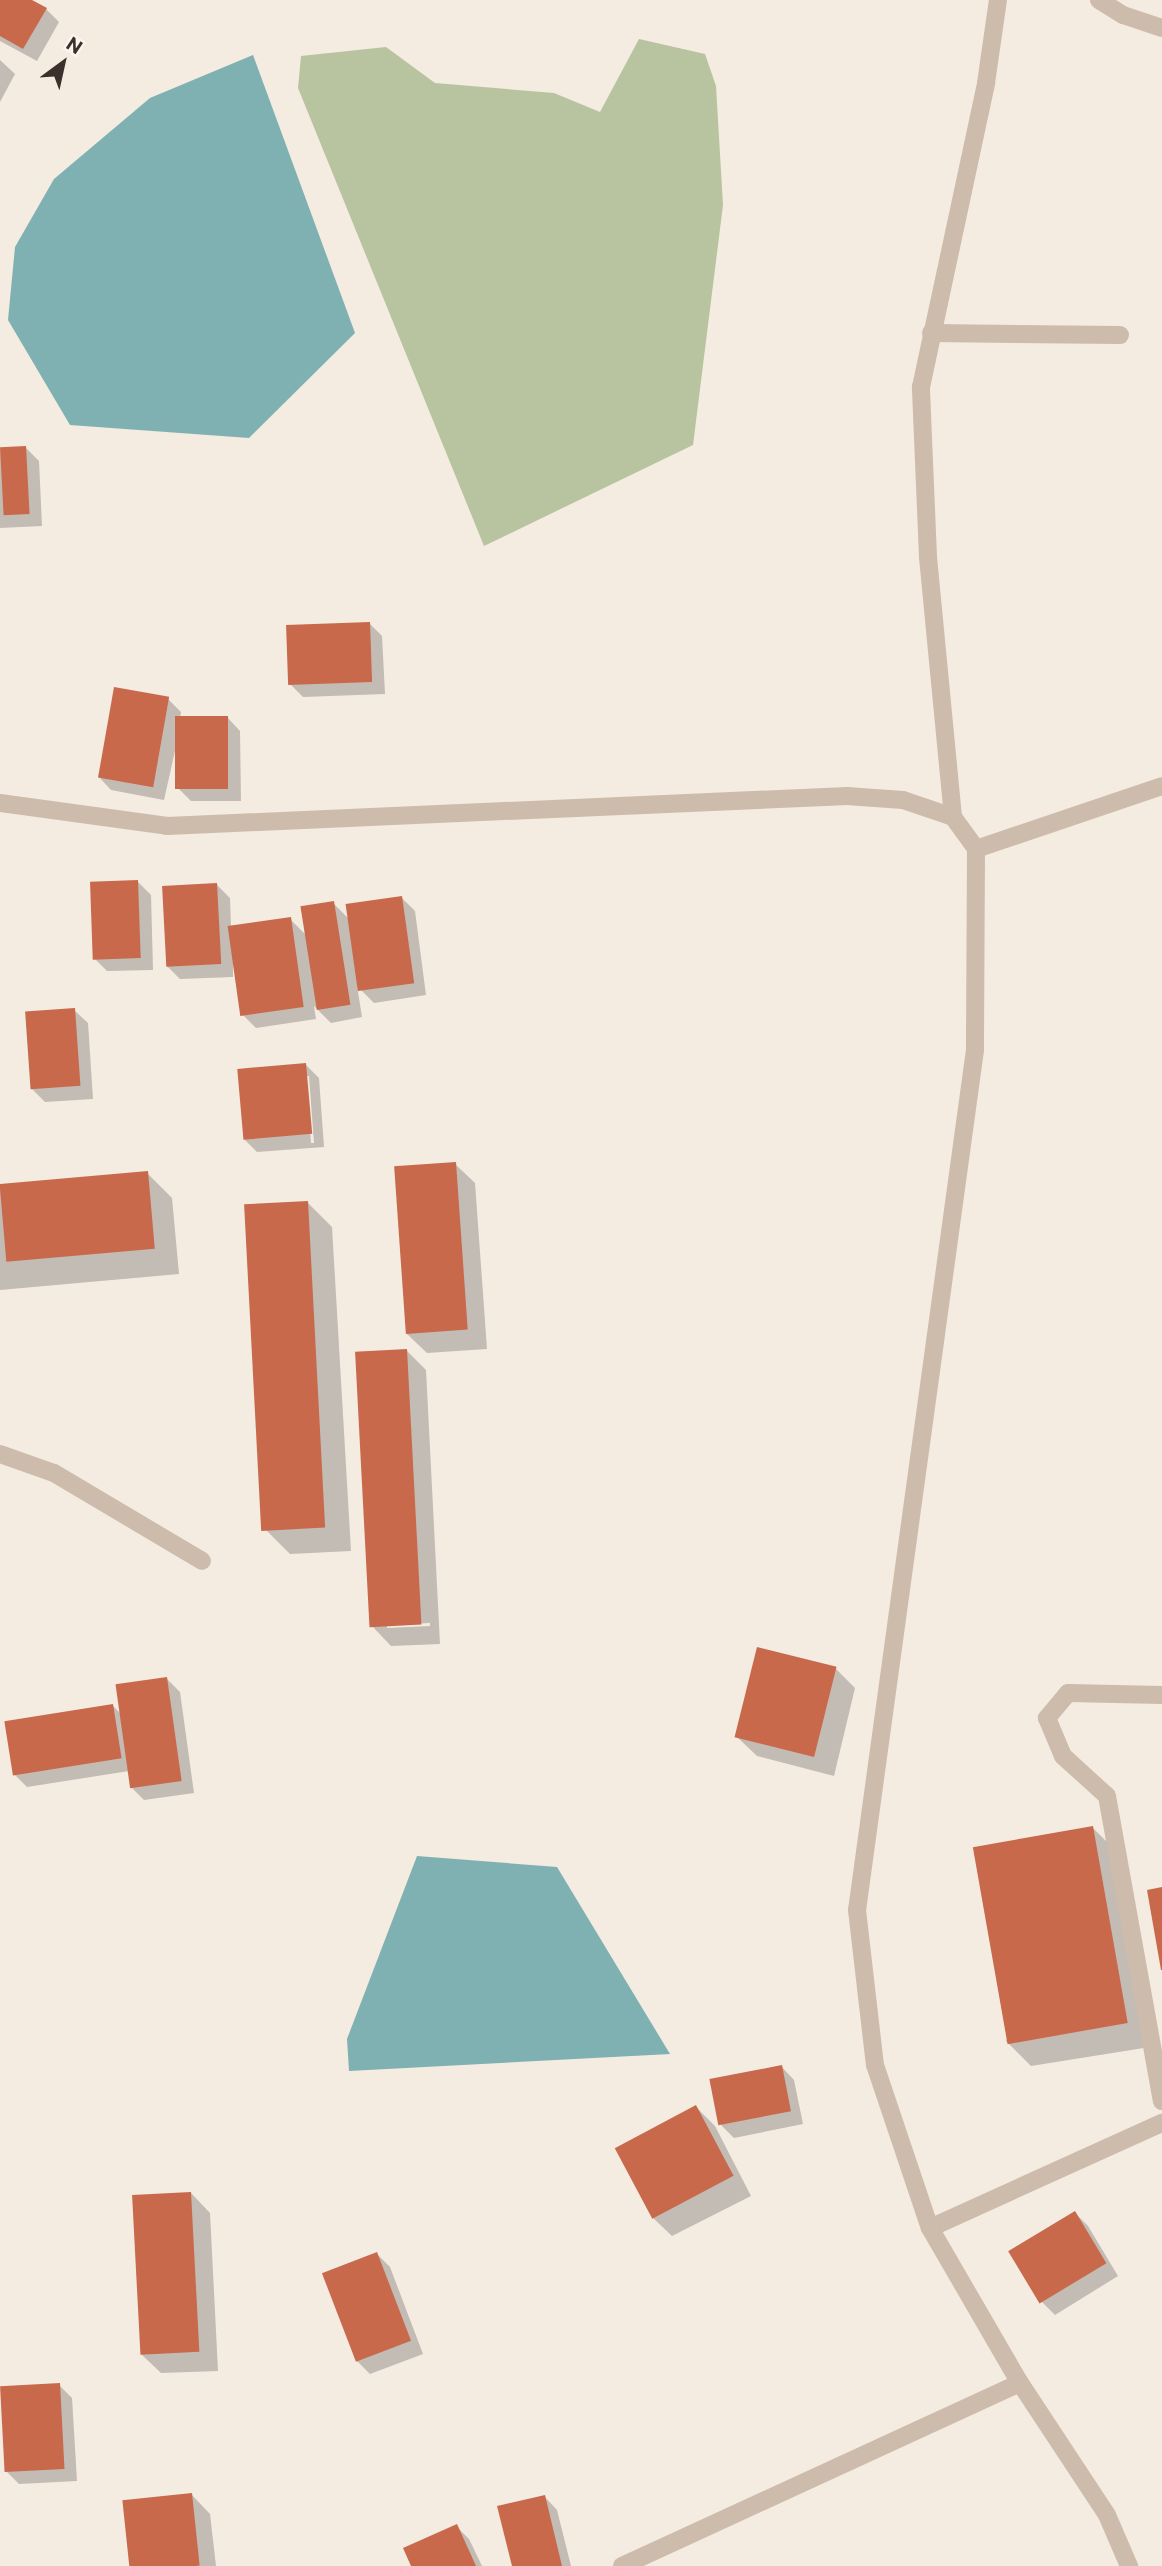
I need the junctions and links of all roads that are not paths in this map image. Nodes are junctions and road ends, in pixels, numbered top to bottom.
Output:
1 (998, 0) edge
2 (1099, 0) edge
3 (1162, 28) edge
4 (931, 333) junction
5 (1120, 335) dead end
6 (1162, 786) edge
7 (0, 803) edge
8 (953, 817) junction
9 (976, 849) junction
10 (0, 1454) edge
11 (202, 1560) dead end
12 (1162, 1695) edge
13 (1162, 2101) edge
14 (1162, 2123) edge
15 (930, 2228) junction
16 (1020, 2383) junction
17 (622, 2566) edge
18 (1129, 2566) edge

1 - 4 street
2 - 3 street
4 - 5 street
4 - 8 street
6 - 9 street
7 - 8 street
8 - 9 street
9 - 15 street
10 - 11 street
12 - 13 street
14 - 15 street
15 - 16 street
16 - 17 street
16 - 18 street

